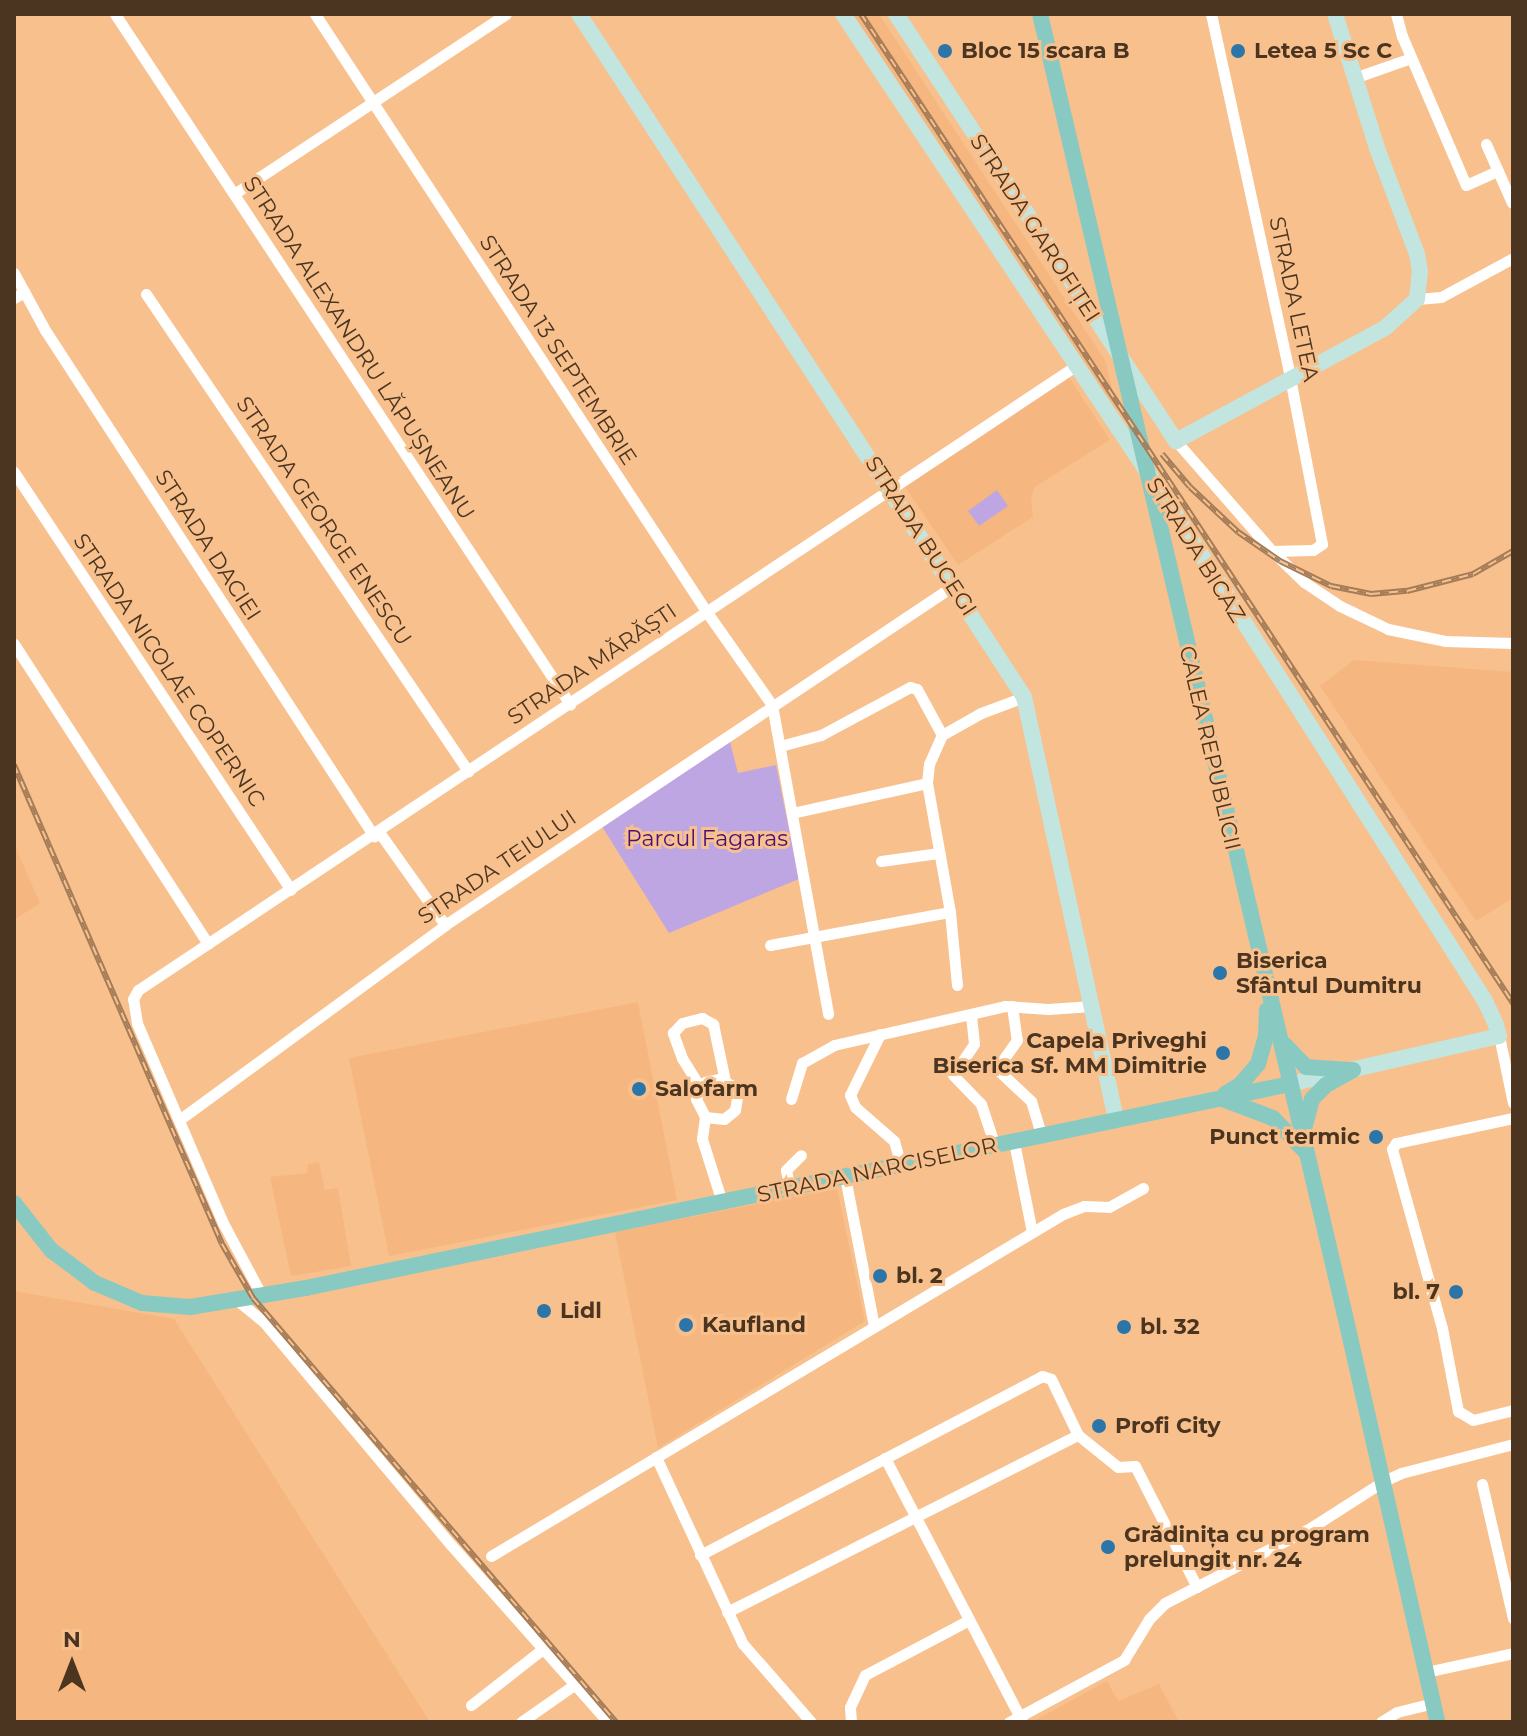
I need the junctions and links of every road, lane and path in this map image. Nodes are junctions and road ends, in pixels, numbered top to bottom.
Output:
1 (115, 14) edge
2 (315, 14) edge
3 (506, 14) edge
4 (579, 14) edge
5 (843, 14) edge
6 (896, 14) edge
7 (1040, 14) edge
8 (1211, 14) edge
9 (1335, 14) edge
10 (1396, 14) edge
11 (1411, 58) junction
12 (1354, 78) junction
13 (372, 102) junction
14 (1486, 144) dead end
15 (1498, 171) junction
16 (234, 194) junction
17 (1512, 203) edge
18 (1513, 258) edge
19 (14, 273) edge
20 (146, 294) dead end
21 (19, 295) edge
22 (1417, 299) junction
23 (1077, 365) junction
24 (1291, 380) junction
25 (1176, 441) junction
26 (14, 472) edge
27 (890, 490) junction
28 (1272, 551) junction
29 (953, 586) junction
30 (706, 611) junction
31 (1513, 643) edge
32 (14, 644) edge
33 (1024, 697) junction
34 (570, 704) junction
35 (772, 705) junction
36 (942, 735) junction
37 (780, 746) junction
38 (468, 771) junction
39 (927, 783) junction
40 (792, 813) junction
41 (376, 834) junction
42 (939, 853) junction
43 (881, 861) dead end
44 (291, 890) junction
45 (950, 912) junction
46 (445, 925) junction
47 (815, 938) junction
48 (208, 944) junction
49 (770, 945) dead end
50 (1266, 980) junction
51 (957, 985) dead end
52 (1012, 1006) junction
53 (1092, 1006) junction
54 (828, 1014) dead end
55 (971, 1015) junction
56 (880, 1034) junction
57 (1499, 1036) junction
58 (1280, 1040) junction
59 (1353, 1070) junction
60 (725, 1081) junction
61 (1290, 1084) junction
62 (700, 1087) junction
63 (791, 1099) dead end
64 (1215, 1100) junction
65 (1513, 1103) edge
66 (705, 1117) junction
67 (1513, 1118) edge
68 (179, 1120) junction
69 (1116, 1120) junction
70 (1042, 1136) junction
71 (1014, 1142) junction
72 (995, 1146) junction
73 (1305, 1146) junction
74 (801, 1155) dead end
75 (901, 1165) junction
76 (845, 1177) junction
77 (790, 1188) junction
78 (1143, 1188) dead end
79 (722, 1202) junction
80 (14, 1203) edge
81 (1032, 1232) junction
82 (251, 1298) junction
83 (874, 1326) junction
84 (1513, 1410) edge
85 (1078, 1435) junction
86 (1513, 1444) edge
87 (656, 1457) junction
88 (885, 1458) junction
89 (1384, 1481) junction
90 (1482, 1484) dead end
91 (915, 1515) junction
92 (700, 1555) junction
93 (491, 1556) dead end
94 (1197, 1587) junction
95 (727, 1612) junction
96 (1513, 1618) edge
97 (969, 1620) junction
98 (544, 1648) junction
99 (1513, 1653) edge
100 (1426, 1672) junction
101 (574, 1685) junction
102 (1432, 1703) junction
103 (471, 1705) dead end
104 (602, 1720) edge
105 (1017, 1720) edge
106 (521, 1722) edge
107 (811, 1722) edge
108 (851, 1722) edge
109 (1381, 1722) edge
110 (1437, 1722) edge

1 - 16 street, STRADA ALEXANDRU LĂPUȘNEANU
2 - 13 street, STRADA 13 SEPTEMBRIE
3 - 13 street
4 - 27 street, STRADA BUCEGI
5 - 23 street, STRADA BICAZ
6 - 25 street, STRADA GAROFIȚEI
7 - 50 main road, CALEA REPUBLICII
8 - 24 street, STRADA LETEA
9 - 12 street
10 - 11 street
11 - 12 street
11 - 15 street
12 - 22 street
13 - 16 street
13 - 30 street, STRADA 13 SEPTEMBRIE
14 - 15 street
15 - 17 street
16 - 34 street, STRADA ALEXANDRU LĂPUȘNEANU
18 - 22 street
19 - 21 street, STRADA DACIEI
20 - 38 street, STRADA GEORGE ENESCU
21 - 41 street, STRADA DACIEI
22 - 24 street
23 - 27 street, STRADA MĂRĂȘTI
23 - 57 street, STRADA BICAZ
24 - 25 street
24 - 28 street, STRADA LETEA
25 - 28 street
26 - 44 street, STRADA NICOLAE COPERNIC
27 - 29 street, STRADA BUCEGI
27 - 30 street, STRADA MĂRĂȘTI
28 - 31 street
29 - 33 street, STRADA BUCEGI
29 - 35 street, STRADA TEIULUI
30 - 34 street, STRADA MĂRĂȘTI
30 - 35 street, STRADA 13 SEPTEMBRIE
32 - 48 street
33 - 36 street
33 - 53 street, STRADA BUCEGI
34 - 38 street, STRADA MĂRĂȘTI
35 - 37 street
35 - 46 street, STRADA TEIULUI
36 - 37 street
36 - 39 street
37 - 40 street
38 - 41 street, STRADA MĂRĂȘTI
39 - 40 street
39 - 42 street
40 - 47 street
41 - 44 street, STRADA MĂRĂȘTI
41 - 46 street, STRADA DACIEI
42 - 43 street
42 - 45 street
44 - 48 street, STRADA MĂRĂȘTI
45 - 47 street
45 - 51 street
46 - 68 street, STRADA TEIULUI
47 - 49 street
47 - 54 street
48 - 68 street, STRADA MĂRĂȘTI
50 - 58 main road, CALEA REPUBLICII
50 - 64 main road
52 - 53 street
52 - 55 street
52 - 70 street
53 - 69 street, STRADA BUCEGI
55 - 56 street
55 - 72 street
56 - 63 street
56 - 75 street
57 - 59 street, STRADA NARCISELOR
57 - 65 street, STRADA BICAZ
58 - 59 main road
58 - 61 main road, CALEA REPUBLICII
59 - 61 street, STRADA NARCISELOR
59 - 73 main road
60 - 62 street
60 - 62 street
60 - 66 street
61 - 64 main road, STRADA NARCISELOR
61 - 73 main road, CALEA REPUBLICII
62 - 66 street
64 - 69 main road, STRADA NARCISELOR
64 - 73 main road
66 - 79 street
67 - 84 street
68 - 82 street
69 - 70 main road, STRADA NARCISELOR
70 - 71 main road, STRADA NARCISELOR
71 - 72 main road, STRADA NARCISELOR
71 - 81 street
72 - 75 main road, STRADA NARCISELOR
73 - 89 main road, CALEA REPUBLICII
74 - 77 street
75 - 76 main road, STRADA NARCISELOR
76 - 77 main road, STRADA NARCISELOR
76 - 83 street
77 - 79 main road, STRADA NARCISELOR
78 - 81 street
79 - 82 main road, STRADA NARCISELOR
80 - 82 main road, STRADA NARCISELOR
81 - 83 street
82 - 98 street
83 - 87 street
85 - 88 street
85 - 91 street
85 - 94 street
86 - 89 street
87 - 92 street
87 - 93 street
88 - 91 street
88 - 92 street
89 - 94 street
89 - 100 main road, CALEA REPUBLICII
90 - 96 street
91 - 95 street
91 - 97 street
92 - 95 street
94 - 105 street
95 - 107 street
97 - 105 street
97 - 108 street
98 - 101 street
98 - 103 street
99 - 100 street
100 - 102 main road, CALEA REPUBLICII
101 - 104 street
101 - 106 street
102 - 109 street
102 - 110 main road, CALEA REPUBLICII

